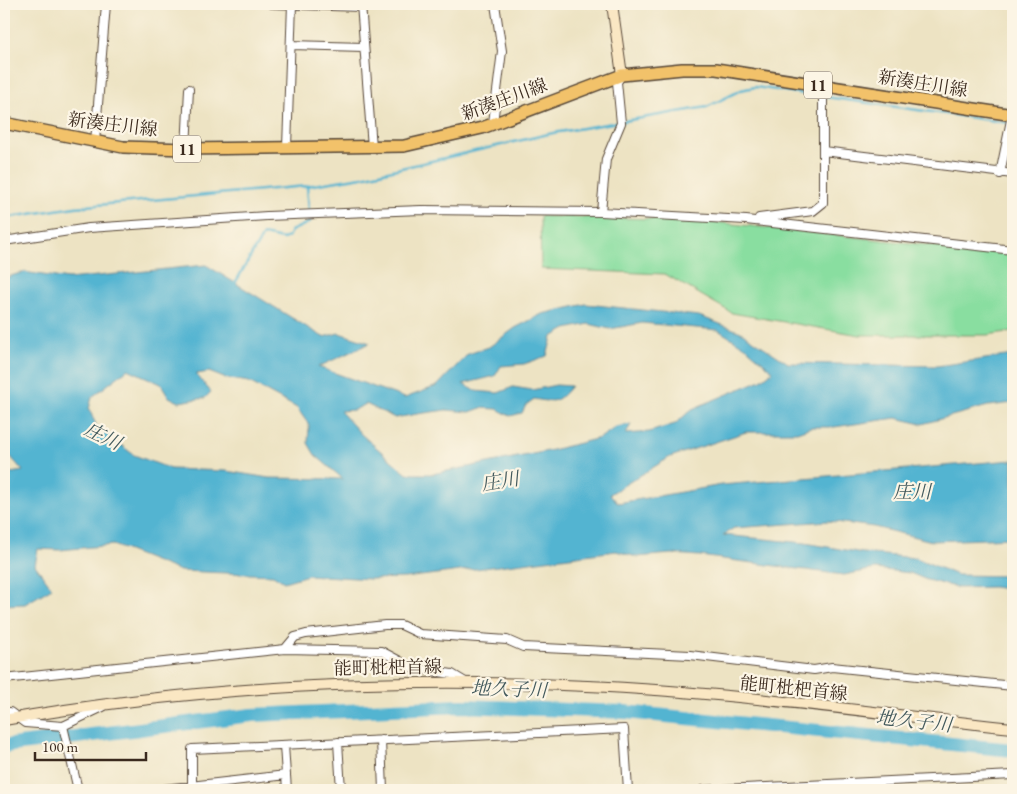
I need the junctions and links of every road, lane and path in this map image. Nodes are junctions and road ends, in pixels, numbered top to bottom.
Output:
1 (106, 4) edge
2 (272, 4) edge
3 (292, 4) edge
4 (496, 4) edge
5 (612, 4) edge
6 (361, 5) edge
7 (291, 45) junction
8 (364, 47) junction
9 (622, 75) junction
10 (823, 86) junction
11 (189, 88) dead end
12 (1012, 115) edge
13 (4, 123) edge
14 (493, 123) junction
15 (95, 142) junction
16 (287, 146) junction
17 (372, 148) junction
18 (186, 149) junction
19 (823, 151) junction
20 (1000, 174) junction
21 (1013, 174) edge
22 (601, 212) junction
23 (746, 220) junction
24 (4, 241) edge
25 (1013, 250) edge
26 (284, 650) junction
27 (4, 679) edge
28 (467, 683) junction
29 (1013, 686) edge
30 (110, 704) junction
31 (4, 712) edge
32 (16, 718) junction
33 (4, 720) edge
34 (63, 726) junction
35 (1013, 728) edge
36 (381, 740) junction
37 (338, 742) junction
38 (284, 745) junction
39 (286, 774) junction
40 (1013, 775) edge
41 (234, 780) junction
42 (192, 785) junction
43 (833, 787) edge
44 (790, 788) edge
45 (78, 790) edge
46 (155, 790) edge
47 (234, 790) edge
48 (287, 790) edge
49 (341, 790) edge
50 (383, 790) edge
51 (628, 790) edge
52 (702, 790) edge
53 (711, 790) edge

1 - 15 street
2 - 3 street
3 - 6 street
3 - 7 street
4 - 14 street
5 - 9 main road
6 - 8 street
7 - 8 street
7 - 16 street
8 - 17 street
9 - 10 main road, 新湊庄川線 / 11
9 - 14 main road, 新湊庄川線 / 11
9 - 22 street
10 - 12 main road, 新湊庄川線 / 11
10 - 19 street
11 - 18 street
12 - 20 street
13 - 15 main road, 新湊庄川線 / 11
14 - 17 main road, 新湊庄川線 / 11
15 - 18 main road, 新湊庄川線 / 11
16 - 17 main road, 新湊庄川線 / 11
16 - 18 main road, 新湊庄川線 / 11
19 - 20 street
19 - 23 street
20 - 21 street
22 - 23 street
22 - 24 street
23 - 25 street
26 - 27 street
26 - 28 street
26 - 29 street
28 - 30 main road, 能町枇杷首線
28 - 35 main road, 能町枇杷首線
30 - 32 main road, 能町枇杷首線
30 - 34 street
31 - 32 street
32 - 33 main road, 能町枇杷首線
32 - 34 street
34 - 45 street
36 - 37 street
36 - 50 street
36 - 51 street
37 - 38 street
37 - 49 street
38 - 39 street
38 - 42 street
39 - 41 street
39 - 48 street
40 - 43 street
41 - 42 street
41 - 47 street
42 - 46 street
43 - 44 street
44 - 53 street
52 - 53 street

